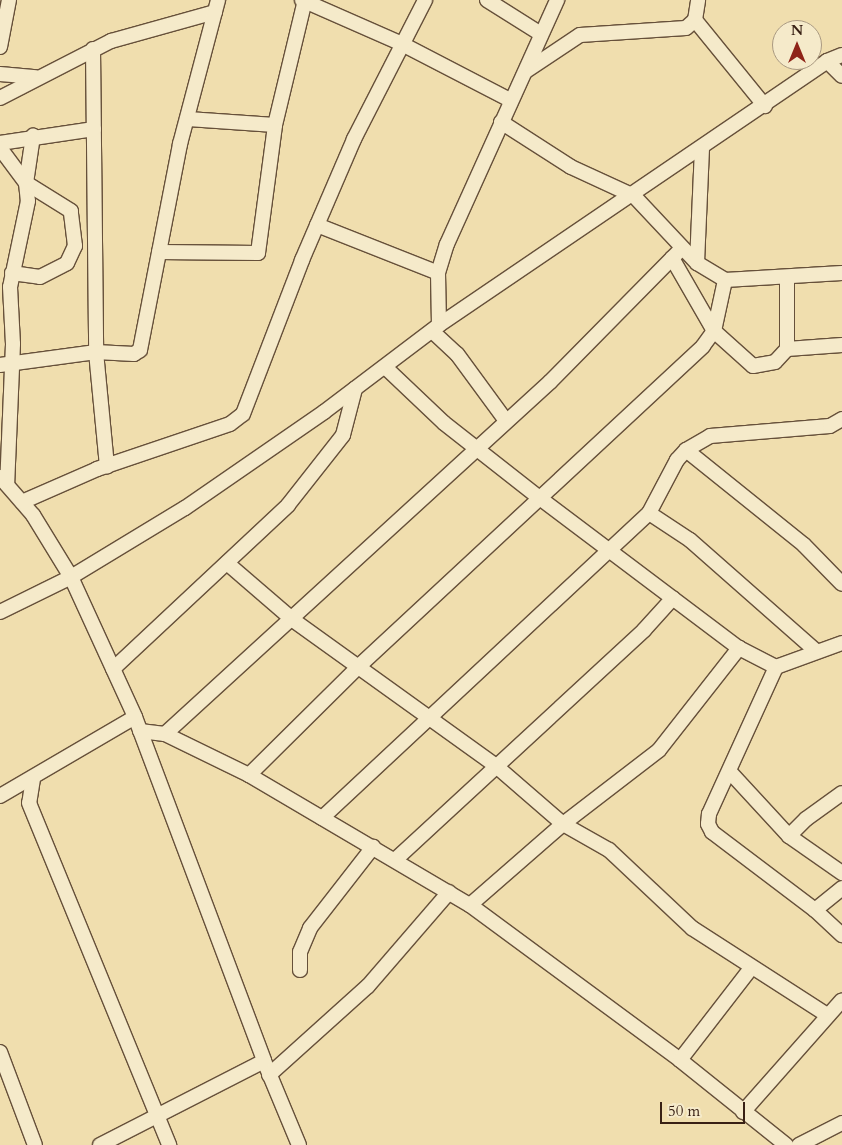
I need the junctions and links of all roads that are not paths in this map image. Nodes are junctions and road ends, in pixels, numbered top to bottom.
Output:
1 (9, 0) edge
2 (304, 0) edge
3 (425, 0) edge
4 (488, 0) edge
5 (557, 0) edge
6 (698, 0) edge
7 (216, 6) edge
8 (695, 20) junction
9 (541, 34) junction
10 (402, 44) junction
11 (0, 47) edge
12 (93, 49) junction
13 (842, 54) edge
14 (827, 61) junction
15 (523, 73) junction
16 (0, 74) edge
17 (842, 76) edge
18 (36, 77) junction
19 (0, 98) edge
20 (510, 100) junction
21 (765, 106) junction
22 (188, 118) junction
23 (501, 122) junction
24 (275, 124) junction
25 (94, 129) junction
26 (33, 136) junction
27 (0, 143) edge
28 (0, 148) edge
29 (702, 149) junction
30 (26, 183) junction
31 (634, 196) junction
32 (317, 225) junction
33 (682, 248) junction
34 (159, 252) junction
35 (672, 258) junction
36 (697, 263) junction
37 (12, 273) junction
38 (438, 273) junction
39 (842, 273) edge
40 (786, 278) junction
41 (725, 280) junction
42 (436, 328) junction
43 (714, 331) junction
44 (842, 345) edge
45 (787, 349) junction
46 (96, 352) junction
47 (5, 364) edge
48 (385, 367) junction
49 (354, 390) junction
50 (842, 419) edge
51 (506, 420) junction
52 (475, 448) junction
53 (686, 450) junction
54 (107, 466) junction
55 (3, 481) edge
56 (541, 499) junction
57 (22, 502) junction
58 (649, 513) junction
59 (609, 550) junction
60 (227, 563) junction
61 (71, 577) junction
62 (842, 584) edge
63 (673, 598) junction
64 (0, 612) edge
65 (293, 620) junction
66 (842, 643) edge
67 (739, 648) junction
68 (816, 651) junction
69 (358, 667) junction
70 (776, 667) junction
71 (113, 669) junction
72 (135, 717) junction
73 (430, 720) junction
74 (140, 731) junction
75 (166, 734) junction
76 (496, 766) junction
77 (730, 772) junction
78 (249, 775) junction
79 (33, 779) junction
80 (842, 793) edge
81 (4, 794) edge
82 (29, 803) junction
83 (322, 818) junction
84 (563, 824) junction
85 (789, 836) junction
86 (373, 848) junction
87 (395, 860) junction
88 (842, 872) edge
89 (842, 888) edge
90 (449, 892) junction
91 (470, 905) junction
92 (815, 910) junction
93 (842, 935) edge
94 (751, 968) junction
95 (300, 970) dead end
96 (842, 1000) edge
97 (827, 1015) junction
98 (0, 1052) edge
99 (680, 1060) junction
100 (264, 1061) junction
101 (269, 1075) junction
102 (743, 1112) junction
103 (158, 1117) junction
104 (842, 1123) edge
105 (813, 1141) edge
106 (777, 1143) edge
107 (35, 1145) edge
108 (100, 1145) edge
109 (169, 1145) edge
110 (299, 1145) edge
111 (800, 1145) edge

1 - 11 street
2 - 10 street
2 - 24 street
3 - 10 street
4 - 9 street
5 - 9 street
6 - 8 street
7 - 12 street
7 - 22 street
8 - 15 street
8 - 21 street
9 - 15 street
10 - 20 street
10 - 32 street
12 - 18 street
12 - 25 street
13 - 14 street
14 - 17 street
14 - 21 street
15 - 20 street
16 - 18 street
18 - 19 street
20 - 23 street
21 - 29 street
22 - 24 street
22 - 34 street
23 - 31 street
23 - 38 street
24 - 34 street
25 - 26 street
25 - 46 street
26 - 27 street
26 - 30 street
28 - 30 street
29 - 31 street
29 - 36 street
30 - 37 street
30 - 37 street
31 - 33 street
31 - 42 street
32 - 38 street
32 - 54 street
33 - 35 street
33 - 36 street
34 - 46 street
35 - 43 street
35 - 51 street
36 - 41 street
37 - 47 street
38 - 42 street
39 - 40 street
40 - 41 street
40 - 45 street
41 - 43 street
42 - 48 street
42 - 51 street
43 - 45 street
43 - 56 street
44 - 45 street
46 - 47 street
46 - 54 street
47 - 55 street
48 - 49 street
48 - 52 street
49 - 60 street
49 - 61 street
50 - 53 street
51 - 52 street
52 - 56 street
52 - 65 street
53 - 58 street
53 - 62 street
54 - 57 street
55 - 57 street
56 - 59 street
56 - 69 street
57 - 61 street
58 - 59 street
58 - 68 street
59 - 63 street
59 - 73 street
60 - 65 street
60 - 71 street
61 - 64 street
61 - 71 street
63 - 67 street
63 - 76 street
65 - 69 street
65 - 75 street
66 - 68 street
67 - 70 street
67 - 84 street
68 - 70 street
69 - 73 street
69 - 78 street
70 - 77 street
71 - 72 street
72 - 74 street
72 - 79 street
73 - 76 street
73 - 83 street
74 - 75 street
74 - 100 street
75 - 78 street
76 - 84 street
76 - 87 street
77 - 85 street
77 - 92 street
78 - 83 street
79 - 81 street
79 - 82 street
80 - 85 street
81 - 82 street
82 - 103 street
83 - 86 street
84 - 91 street
84 - 94 street
85 - 88 street
86 - 87 street
86 - 95 street
87 - 90 street
89 - 92 street
90 - 91 street
90 - 101 street
91 - 99 street
92 - 93 street
94 - 97 street
94 - 99 street
96 - 97 street
97 - 102 street
98 - 107 street
99 - 102 street
100 - 101 street
100 - 103 street
101 - 110 street
102 - 106 street
103 - 108 street
103 - 109 street
104 - 105 street
105 - 111 street

